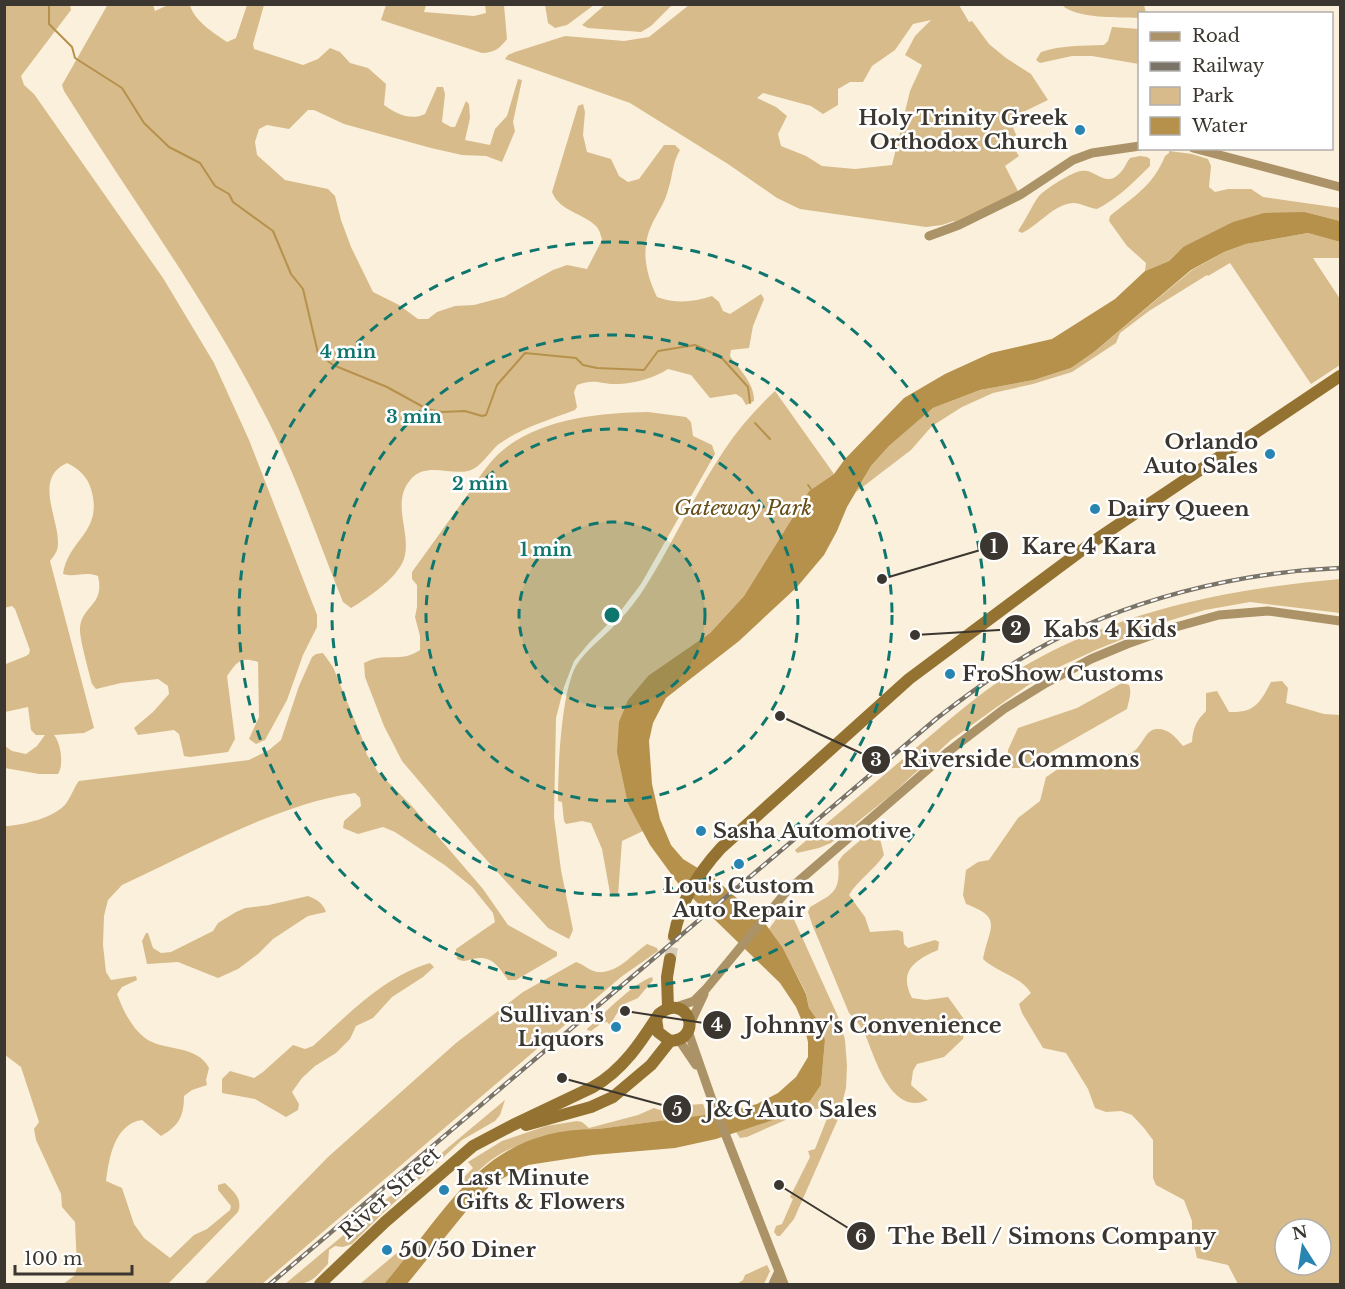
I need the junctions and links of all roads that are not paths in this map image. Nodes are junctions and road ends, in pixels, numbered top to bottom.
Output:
1 (1138, 146) edge
2 (1202, 150) edge
3 (1341, 187) edge
4 (929, 236) dead end
5 (1341, 376) edge
6 (1341, 621) edge
7 (674, 936) tunnel mouth
8 (670, 959) tunnel mouth
9 (706, 989) junction
10 (682, 1016) junction
11 (656, 1018) junction
12 (674, 1041) junction
13 (704, 1077) junction
14 (491, 1136) junction
15 (779, 1271) junction
16 (320, 1284) edge
17 (773, 1284) edge
18 (784, 1284) edge

1 - 4 main road
2 - 3 main road
5 - 7 highway
6 - 9 main road
8 - 10 highway
9 - 10 main road
9 - 10 main road
10 - 11 highway, River Street
10 - 12 highway, River Street
10 - 13 main road
11 - 12 highway
11 - 14 highway, River Street
12 - 13 main road
12 - 14 highway, River Street
13 - 15 main road
14 - 16 highway, River Street
15 - 17 main road
15 - 18 main road

